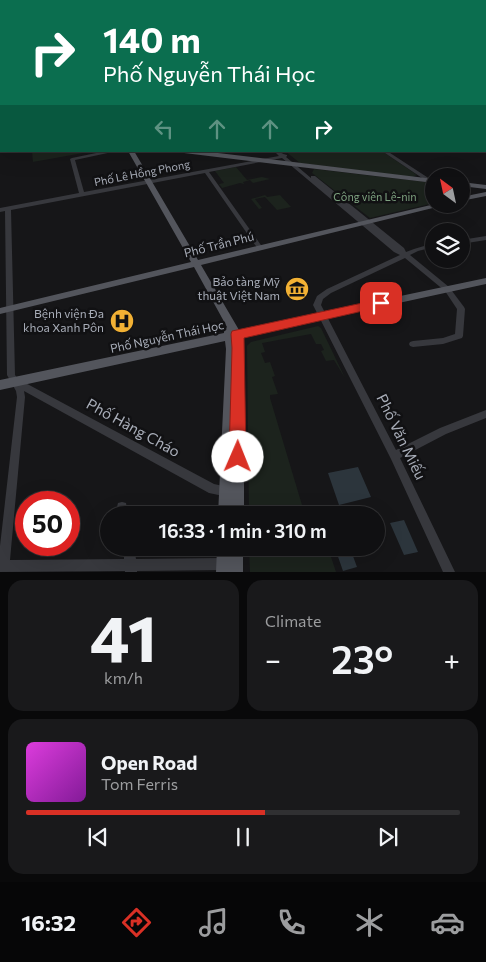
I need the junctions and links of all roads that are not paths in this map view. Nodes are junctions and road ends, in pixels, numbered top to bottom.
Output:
1 (132, 152) edge
2 (192, 152) edge
3 (388, 152) edge
4 (91, 153) edge
5 (284, 154) edge
6 (234, 157) junction
7 (262, 161) junction
8 (291, 164) junction
9 (299, 165) junction
10 (235, 166) junction
11 (318, 167) junction
12 (206, 171) junction
13 (309, 173) junction
14 (425, 176) edge
15 (425, 179) edge
16 (148, 182) junction
17 (470, 186) edge
18 (486, 188) edge
19 (481, 192) edge
20 (82, 194) junction
21 (4, 209) edge
22 (425, 209) edge
23 (365, 223) junction
24 (486, 238) edge
25 (470, 241) edge
26 (425, 247) edge
27 (260, 248) junction
28 (405, 255) junction
29 (195, 264) junction
30 (486, 281) edge
31 (446, 289) junction
32 (5, 310) edge
33 (322, 316) junction
34 (234, 335) junction
35 (413, 344) dead end
36 (16, 382) junction
37 (0, 385) edge
38 (486, 414) edge
39 (394, 456) junction
40 (232, 493) junction
41 (228, 506) edge
42 (235, 506) edge
43 (226, 556) edge
44 (233, 556) edge
45 (132, 568) edge
46 (4, 569) edge
47 (228, 569) edge
48 (449, 572) edge

1 - 16 main road
2 - 6 main road
3 - 14 street
4 - 20 street
5 - 7 street, Phố Lê Hồng Phong
5 - 8 street
5 - 9 street
6 - 7 main road
6 - 10 street
7 - 8 main road
7 - 10 street, Phố Lê Hồng Phong
8 - 9 main road
8 - 23 street
9 - 11 main road
9 - 13 street
10 - 12 street, Phố Lê Hồng Phong
11 - 13 street
11 - 15 main road
12 - 16 street, Phố Lê Hồng Phong
12 - 27 street
13 - 23 street
16 - 20 street, Phố Lê Hồng Phong
16 - 29 main road
17 - 18 main road
18 - 19 main road
20 - 21 street, Phố Lê Hồng Phong
21 - 32 street
22 - 23 main road, Phố Trần Phú
23 - 27 main road, Phố Trần Phú
23 - 28 street
24 - 25 street
26 - 28 street
27 - 29 main road, Phố Trần Phú
28 - 31 street
28 - 33 street
29 - 32 main road, Phố Trần Phú
29 - 34 main road
30 - 31 main road, Phố Nguyễn Thái Học
31 - 33 main road, Phố Nguyễn Thái Học
31 - 35 street
32 - 36 street
33 - 34 main road, Phố Nguyễn Thái Học
33 - 39 street, Phố Văn Miếu
34 - 36 main road, Phố Nguyễn Thái Học
34 - 40 main road
36 - 37 main road, Phố Nguyễn Thái Học
36 - 40 street, Phố Hàng Cháo
36 - 46 street
38 - 39 street
39 - 48 street, Phố Văn Miếu
40 - 41 main road
40 - 42 main road
43 - 47 main road
44 - 47 main road
45 - 46 street
45 - 47 street

